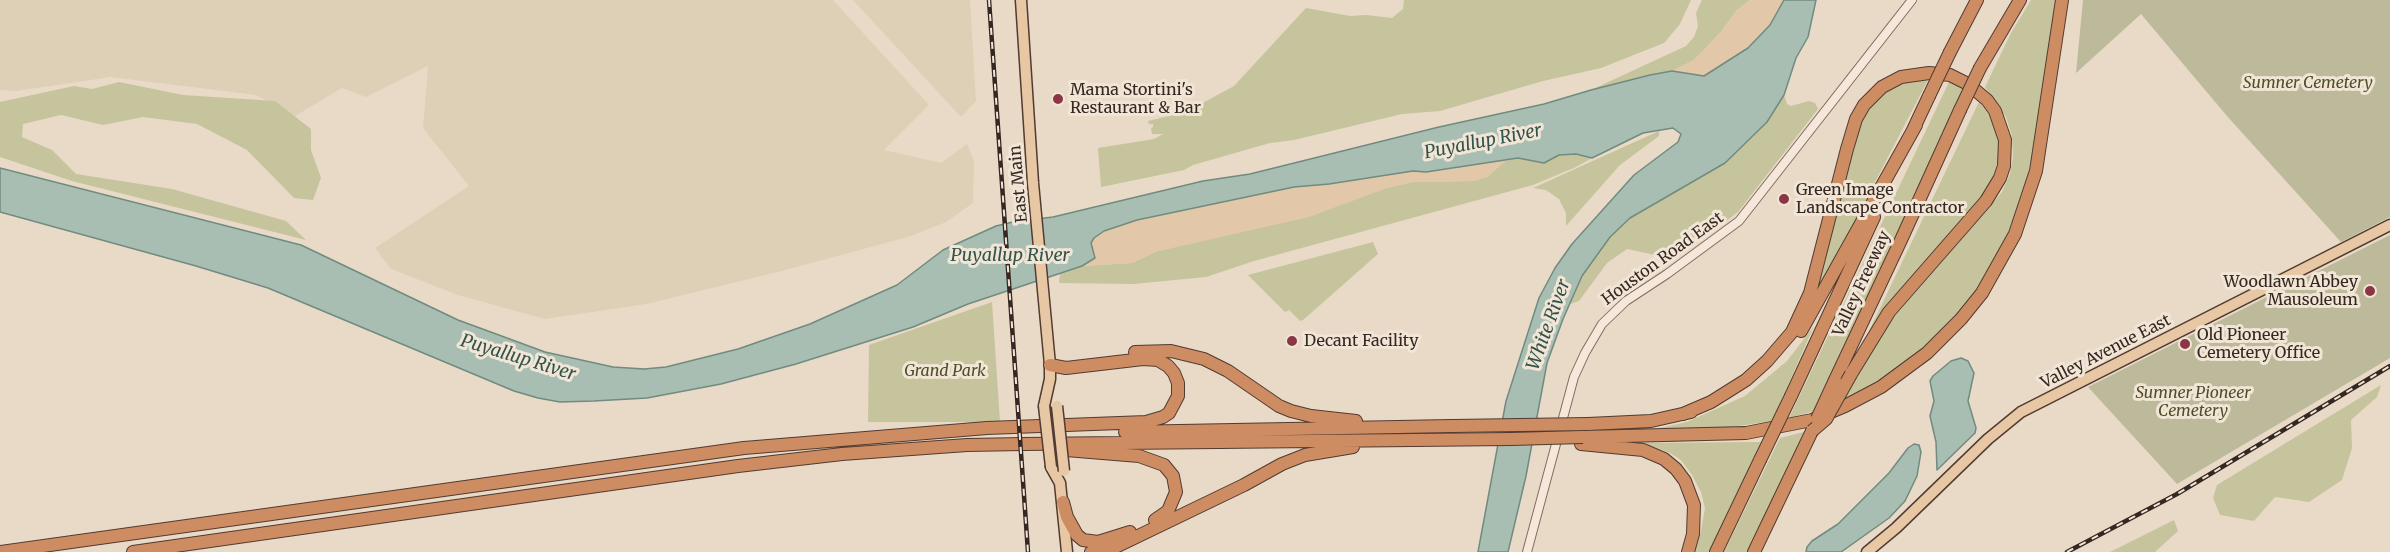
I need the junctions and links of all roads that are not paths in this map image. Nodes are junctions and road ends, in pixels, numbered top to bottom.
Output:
1 (1021, 0) edge
2 (1912, 0) edge
3 (1977, 0) edge
4 (2020, 0) edge
5 (2062, 0) edge
6 (1916, 125) junction
7 (2390, 225) edge
8 (1050, 365) junction
9 (1050, 380) junction
10 (1683, 414) junction
11 (1435, 426) junction
12 (965, 431) junction
13 (1812, 431) junction
14 (1582, 440) junction
15 (1418, 441) junction
16 (1023, 444) junction
17 (1060, 483) junction
18 (1063, 502) junction
19 (1130, 532) junction
20 (0, 552) edge
21 (133, 552) edge
22 (1067, 552) edge
23 (1091, 552) edge
24 (1105, 552) edge
25 (1527, 552) edge
26 (1688, 552) edge
27 (1716, 552) edge
28 (1754, 552) edge
29 (1867, 552) edge

1 - 8 main road, East Main
2 - 25 street, Houston Road East
3 - 6 highway, Valley Freeway, bridge
4 - 13 highway, Valley Freeway, bridge
5 - 14 highway
6 - 10 highway
6 - 27 highway, Valley Freeway, bridge
7 - 29 main road, Valley Avenue East
8 - 9 main road, East Main
8 - 11 highway
8 - 12 highway
9 - 17 main road, bridge
9 - 17 main road, bridge
10 - 11 highway, bridge
10 - 13 highway, bridge
11 - 12 highway
12 - 20 highway
13 - 28 highway, Valley Freeway
14 - 15 highway, bridge
14 - 26 highway
15 - 16 highway
15 - 24 highway
16 - 19 highway
16 - 21 highway
17 - 18 main road
18 - 19 highway
18 - 22 main road
19 - 23 highway

